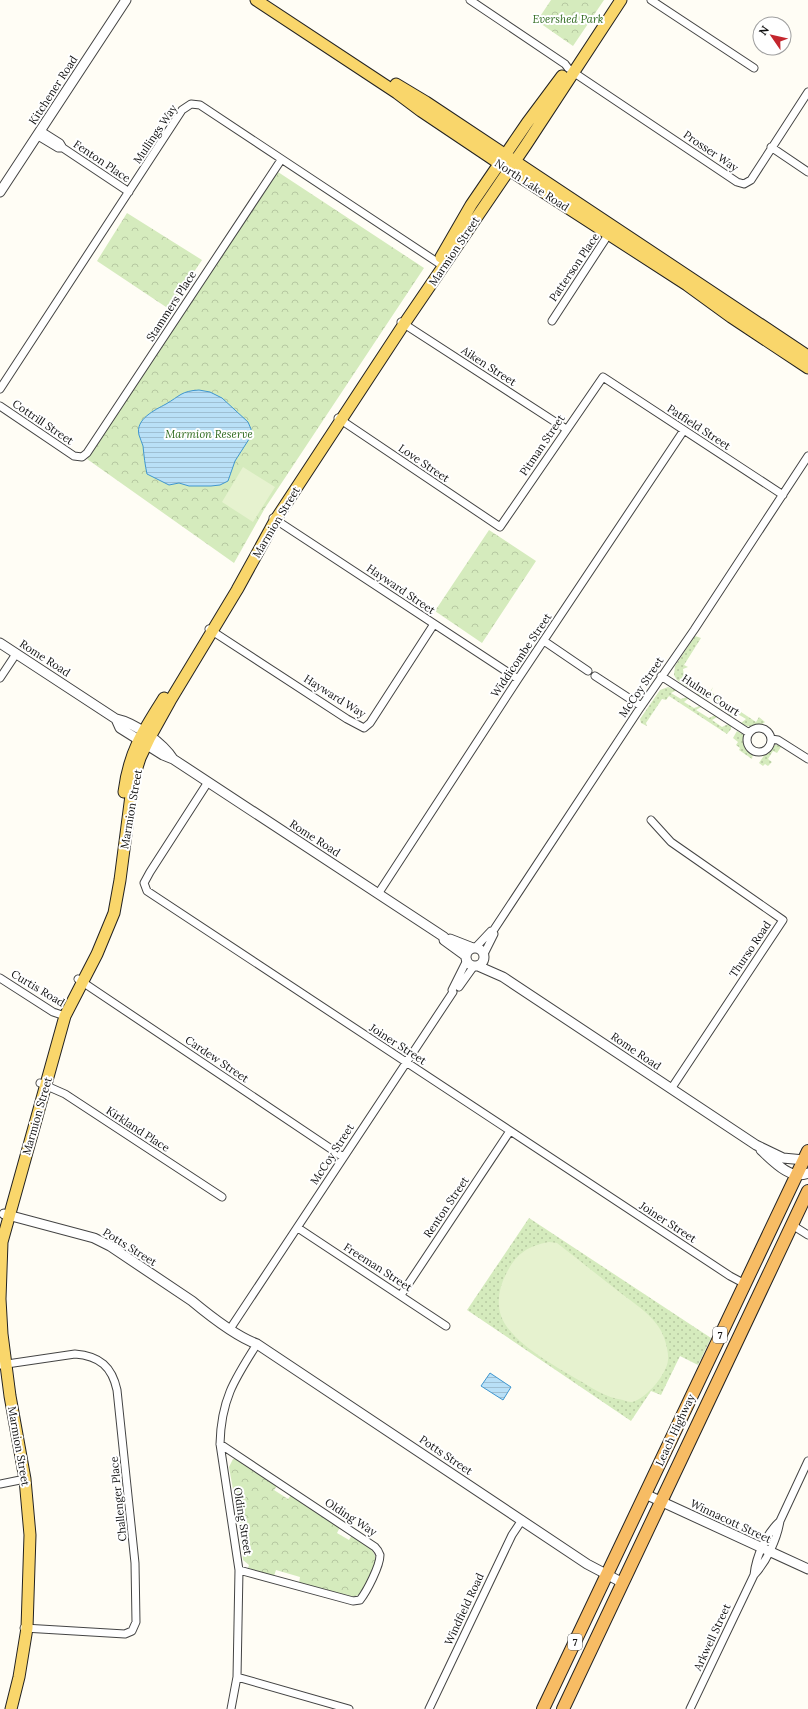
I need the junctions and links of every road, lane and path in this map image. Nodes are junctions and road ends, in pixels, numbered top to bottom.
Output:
1 (126, 0) edge
2 (256, 0) edge
3 (268, 0) edge
4 (470, 0) edge
5 (615, 0) edge
6 (621, 0) edge
7 (651, 0) edge
8 (754, 68) dead end
9 (570, 70) junction
10 (808, 92) edge
11 (39, 133) junction
12 (771, 147) junction
13 (281, 160) junction
14 (507, 162) junction
15 (808, 172) edge
16 (0, 192) edge
17 (129, 192) junction
18 (611, 230) junction
19 (441, 264) junction
20 (552, 321) dead end
21 (402, 323) junction
22 (808, 356) edge
23 (808, 368) edge
24 (603, 377) joint
25 (0, 389) edge
26 (0, 406) edge
27 (339, 418) junction
28 (566, 429) junction
29 (684, 430) junction
30 (74, 456) joint
31 (808, 456) edge
32 (783, 495) junction
33 (274, 518) junction
34 (500, 526) joint
35 (434, 624) junction
36 (211, 630) junction
37 (544, 642) junction
38 (0, 643) edge
39 (16, 654) junction
40 (588, 671) dead end
41 (595, 676) dead end
42 (661, 676) junction
43 (0, 678) edge
44 (518, 679) junction
45 (641, 706) junction
46 (749, 733) junction
47 (144, 738) junction
48 (771, 739) junction
49 (808, 759) edge
50 (208, 782) junction
51 (651, 820) dead end
52 (378, 894) junction
53 (493, 931) junction
54 (444, 937) junction
55 (474, 948) junction
56 (466, 958) junction
57 (480, 961) junction
58 (0, 978) edge
59 (80, 980) junction
60 (453, 992) junction
61 (63, 1016) junction
62 (407, 1063) junction
63 (42, 1084) junction
64 (671, 1089) junction
65 (510, 1131) junction
66 (756, 1145) junction
67 (806, 1156) edge
68 (343, 1157) junction
69 (802, 1174) edge
70 (808, 1192) edge
71 (222, 1197) dead end
72 (6, 1214) junction
73 (792, 1225) junction
74 (0, 1228) edge
75 (298, 1228) junction
76 (808, 1235) edge
77 (1, 1241) edge
78 (745, 1284) junction
79 (401, 1295) junction
80 (0, 1314) edge
81 (446, 1326) dead end
82 (232, 1327) junction
83 (257, 1344) junction
84 (2, 1364) edge
85 (220, 1444) junction
86 (808, 1461) edge
87 (23, 1480) junction
88 (0, 1484) edge
89 (645, 1494) junction
90 (661, 1502) junction
91 (522, 1520) junction
92 (766, 1550) junction
93 (808, 1569) edge
94 (239, 1570) junction
95 (606, 1575) junction
96 (623, 1582) junction
97 (24, 1628) junction
98 (237, 1677) junction
99 (5, 1709) edge
100 (11, 1709) edge
101 (231, 1709) edge
102 (349, 1709) edge
103 (429, 1709) edge
104 (543, 1709) edge
105 (563, 1709) edge
106 (690, 1709) edge

1 - 11 street, Kitchener Road
2 - 14 main road, North Lake Road
3 - 14 main road, North Lake Road
4 - 9 street
5 - 9 main road, Marmion Street
6 - 9 main road, Marmion Street
7 - 8 street
9 - 12 street, Prosser Way
9 - 14 main road, Marmion Street
10 - 12 street, Prosser Way
11 - 16 street, Kitchener Road
11 - 17 street, Fenton Place
12 - 15 street
13 - 17 street, Mullings Way
13 - 19 street, Mullings Way
13 - 30 street, Stammers Place
14 - 18 main road, North Lake Road
14 - 19 main road, Marmion Street
17 - 25 street, Mullings Way
18 - 20 street, Patterson Place
18 - 22 main road, North Lake Road
18 - 23 main road, North Lake Road
19 - 21 main road, Marmion Street
21 - 27 main road, Marmion Street
21 - 28 street, Aiken Street
24 - 28 street, Pitman Street
24 - 29 street, Patfield Street
26 - 30 street, Cottrill Street
27 - 33 main road, Marmion Street
27 - 34 street, Love Street
28 - 34 street, Pitman Street
29 - 32 street, Patfield Street
29 - 37 street, Widdicombe Street
31 - 32 street, McCoy Street
32 - 42 street, McCoy Street
33 - 35 street, Hayward Street
33 - 36 main road, Marmion Street
35 - 36 street, Hayward Way
35 - 44 street, Hayward Street
36 - 47 main road, Marmion Street
37 - 40 street
37 - 44 street, Widdicombe Street
38 - 39 street, Rome Road
39 - 43 street
39 - 47 street, Rome Road
41 - 45 street
42 - 45 street, McCoy Street
42 - 46 street, Hulme Court
44 - 52 street, Widdicombe Street
45 - 53 street, McCoy Street
46 - 48 street
46 - 48 street
47 - 50 street, Rome Road
47 - 59 main road, Marmion Street
48 - 49 street
50 - 52 street, Rome Road
50 - 62 street, Joiner Street
51 - 64 street, Thurso Road
52 - 54 street, Rome Road
53 - 55 street, McCoy Street
53 - 57 street, McCoy Street
54 - 55 street, Rome Road
54 - 56 street, Rome Road
55 - 56 street
55 - 57 street
56 - 57 street
56 - 60 street, McCoy Street
57 - 60 street, McCoy Street
57 - 64 street, Rome Road
58 - 61 street, Curtis Road
59 - 61 main road, Marmion Street
59 - 68 street, Cardew Street
60 - 62 street, McCoy Street
61 - 63 main road, Marmion Street
62 - 65 street, Joiner Street
62 - 68 street, McCoy Street
63 - 71 street, Kirkland Place
63 - 72 main road, Marmion Street
64 - 66 street, Rome Road
65 - 78 street, Joiner Street
65 - 79 street, Renton Street
66 - 67 street, Rome Road
66 - 69 street, Rome Road
67 - 69 highway, Leach Highway / 7
68 - 75 street, McCoy Street
69 - 78 highway, Leach Highway / 7
70 - 73 highway, Leach Highway / 7
72 - 74 main road, Marmion Street
72 - 77 main road, Marmion Street
72 - 82 street, Potts Street
73 - 76 street
73 - 90 highway, Leach Highway / 7
75 - 79 street, Freeman Street
75 - 82 street, McCoy Street
77 - 80 main road, Marmion Street
78 - 89 highway, Leach Highway / 7
79 - 81 street, Freeman Street
80 - 84 main road, Marmion Street
82 - 83 street, Potts Street
83 - 85 street, Olding Street
83 - 91 street, Potts Street
84 - 87 main road, Marmion Street
84 - 97 street, Challenger Place
85 - 94 street, Olding Street
85 - 94 street, Olding Way
86 - 92 street, Arkwell Street
87 - 88 street
87 - 97 main road, Marmion Street
89 - 90 street, Winnacott Street
89 - 95 highway, Leach Highway / 7
90 - 92 street, Winnacott Street
90 - 96 highway, Leach Highway / 7
91 - 95 street, Potts Street
91 - 103 street, Windfield Road
92 - 93 street, Winnacott Street
92 - 106 street, Arkwell Street
94 - 98 street, Olding Street
95 - 96 street, Potts Street
95 - 104 highway, Leach Highway / 7
96 - 105 highway, Leach Highway / 7
97 - 99 main road, Marmion Street
97 - 100 main road, Marmion Street
98 - 101 street, Olding Street
98 - 102 street

